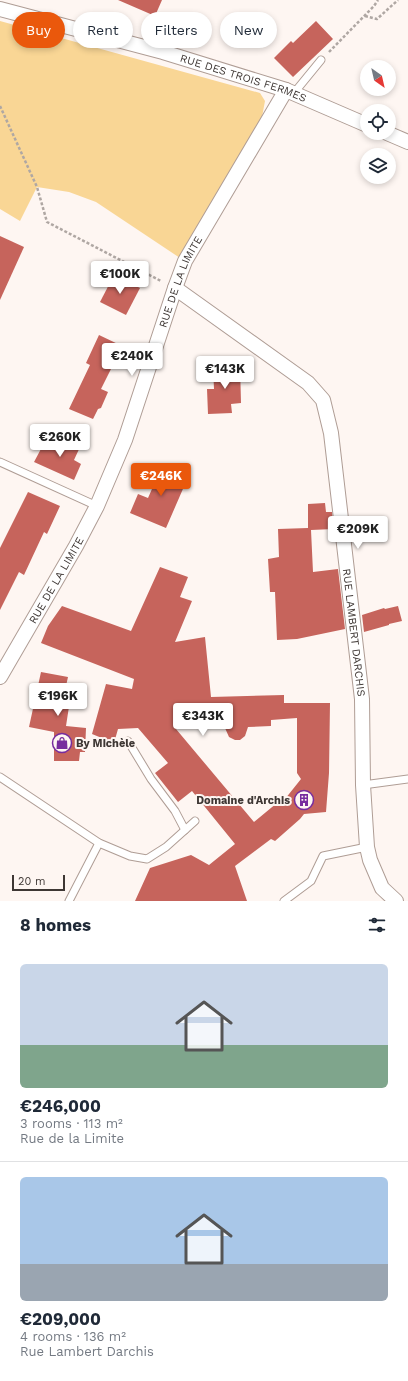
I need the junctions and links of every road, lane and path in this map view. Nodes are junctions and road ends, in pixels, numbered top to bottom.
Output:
1 (378, 0) edge
2 (398, 0) edge
3 (0, 9) edge
4 (364, 16) junction
5 (321, 60) joint
6 (290, 92) junction
7 (0, 106) edge
8 (360, 122) edge
9 (396, 137) edge
10 (408, 142) edge
11 (175, 288) junction
12 (0, 462) edge
13 (97, 506) junction
14 (0, 677) edge
15 (128, 741) dead end
16 (0, 778) edge
17 (408, 779) edge
18 (363, 785) junction
19 (195, 821) dead end
20 (185, 830) junction
21 (100, 843) junction
22 (367, 847) junction
23 (70, 901) edge
24 (284, 901) edge
25 (396, 901) edge

1 - 4 path
2 - 4 path
3 - 6 street, RUE DES TROIS FERMES
4 - 5 path
5 - 6 lane
6 - 8 street, RUE DES TROIS FERMES
6 - 11 street, RUE DE LA LIMITE
7 - 11 path
9 - 10 street
11 - 13 street, RUE DE LA LIMITE
11 - 18 street, RUE LAMBERT DARCHIS
12 - 13 lane
13 - 14 street, RUE DE LA LIMITE
15 - 20 lane
16 - 21 lane
17 - 18 lane
18 - 22 street, RUE LAMBERT DARCHIS
19 - 20 lane
20 - 21 lane
21 - 23 lane
22 - 24 lane
22 - 25 street, RUE LAMBERT DARCHIS

